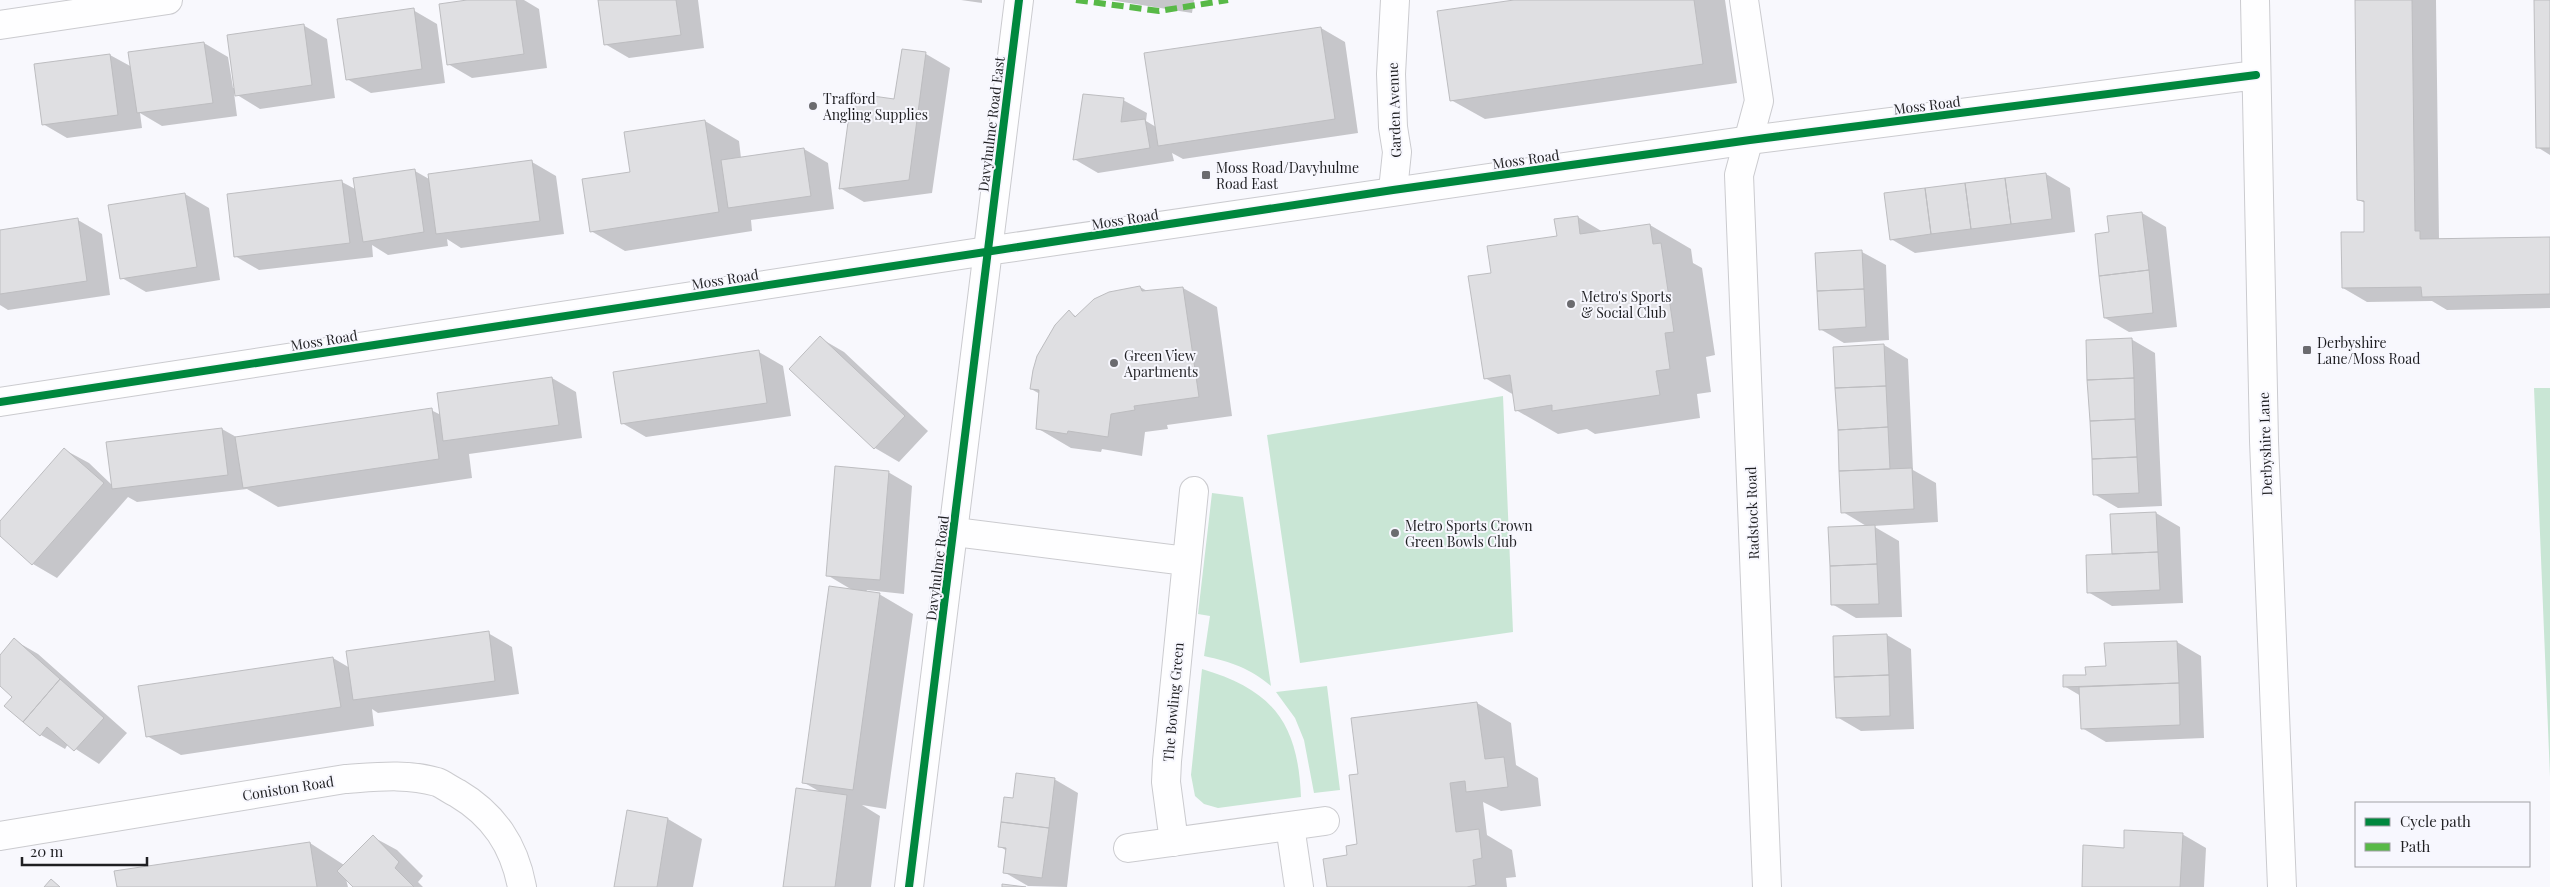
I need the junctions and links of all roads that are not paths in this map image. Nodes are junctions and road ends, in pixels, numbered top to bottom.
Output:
1 (168, 0) edge
2 (1019, 0) edge
3 (1395, 0) edge
4 (1744, 0) edge
5 (2255, 0) edge
6 (0, 25) edge
7 (2256, 75) junction
8 (1750, 140) junction
9 (1393, 190) junction
10 (987, 251) junction
11 (0, 402) edge
12 (1194, 491) dead end
13 (955, 532) junction
14 (1186, 561) junction
15 (1325, 821) dead end
16 (1290, 826) junction
17 (0, 836) edge
18 (1174, 842) junction
19 (1128, 848) dead end
20 (522, 887) edge
21 (909, 887) edge
22 (1299, 887) edge
23 (1767, 887) edge
24 (2282, 887) edge

1 - 6 street
2 - 10 street, Davyhulme Road East
3 - 9 street, Garden Avenue
4 - 8 street, Radstock Road
5 - 7 street, Derbyshire Lane
7 - 8 street, Moss Road
7 - 24 street, Derbyshire Lane
8 - 9 street, Moss Road
8 - 23 street, Radstock Road
9 - 10 street, Moss Road
10 - 11 street, Moss Road
10 - 13 street, Davyhulme Road
12 - 14 street, The Bowling Green
13 - 14 street
13 - 21 street, Davyhulme Road
14 - 18 street, The Bowling Green
15 - 16 street
16 - 18 street
16 - 22 street
17 - 20 street, Coniston Road
18 - 19 street

